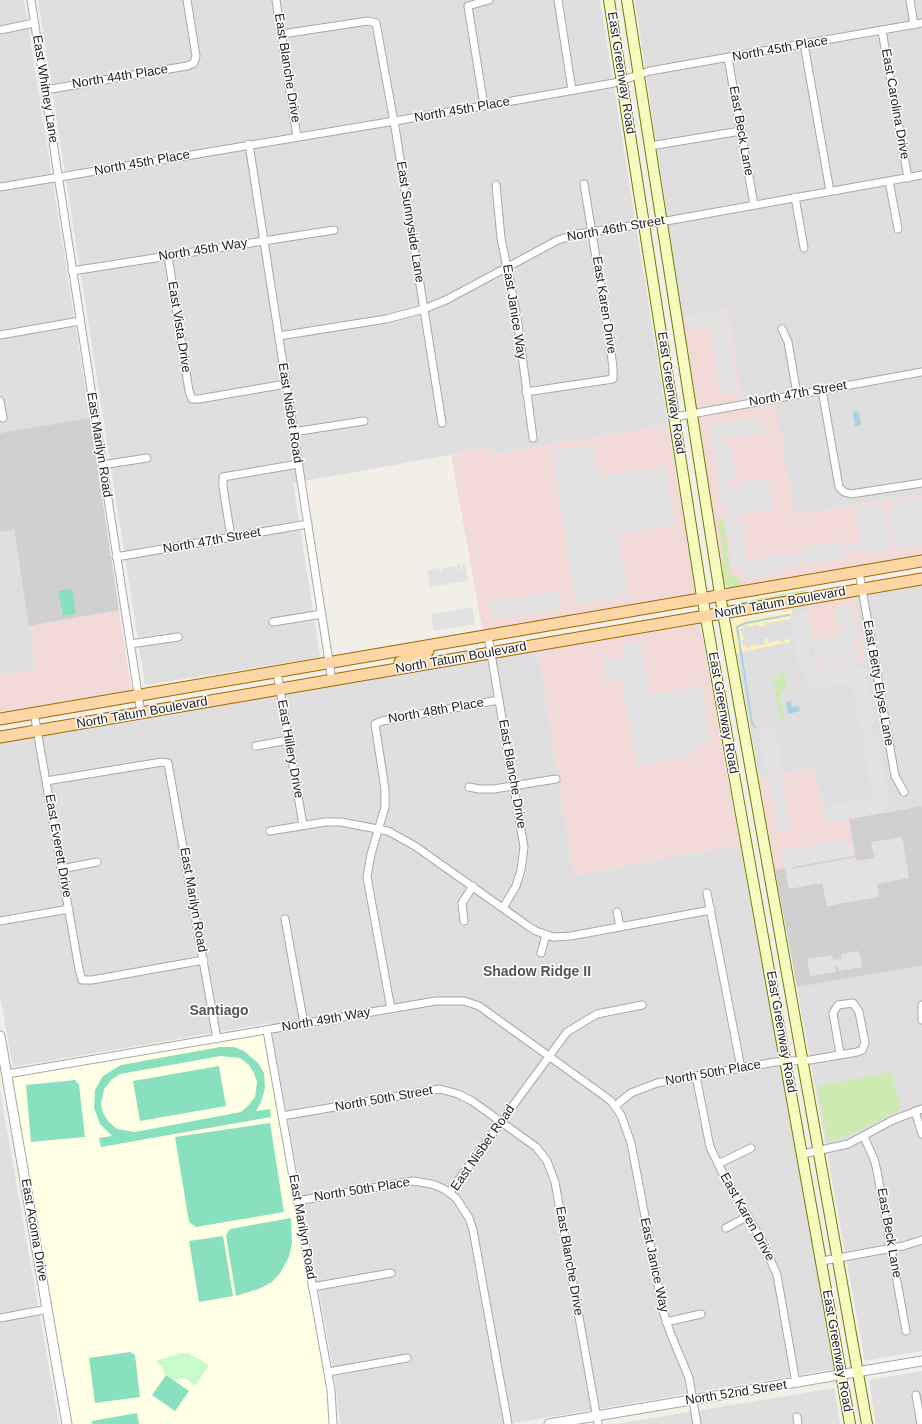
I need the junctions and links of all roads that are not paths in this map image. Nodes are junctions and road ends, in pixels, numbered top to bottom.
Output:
1 (31, 0) edge
2 (187, 0) edge
3 (276, 0) edge
4 (489, 0) edge
5 (558, 0) edge
6 (610, 0) edge
7 (627, 0) edge
8 (910, 0) edge
9 (34, 22) junction
10 (922, 23) edge
11 (914, 25) junction
12 (0, 30) edge
13 (882, 31) junction
14 (282, 34) junction
15 (804, 44) junction
16 (728, 58) junction
17 (639, 74) junction
18 (622, 80) junction
19 (45, 90) junction
20 (572, 90) junction
21 (484, 106) junction
22 (394, 122) junction
23 (741, 131) junction
24 (297, 137) junction
25 (249, 144) junction
26 (650, 146) junction
27 (922, 175) edge
28 (58, 177) junction
29 (908, 178) junction
30 (889, 181) junction
31 (584, 184) dead end
32 (496, 185) dead end
33 (0, 187) edge
34 (830, 191) junction
35 (795, 197) junction
36 (754, 205) junction
37 (661, 221) junction
38 (644, 224) junction
39 (898, 229) dead end
40 (334, 230) dead end
41 (592, 231) junction
42 (264, 240) junction
43 (804, 248) dead end
44 (168, 256) junction
45 (507, 266) junction
46 (72, 271) junction
47 (424, 309) junction
48 (80, 321) junction
49 (782, 329) dead end
50 (0, 335) edge
51 (279, 336) junction
52 (922, 372) edge
53 (286, 384) junction
54 (822, 390) junction
55 (526, 392) junction
56 (797, 394) junction
57 (0, 401) edge
58 (691, 414) junction
59 (675, 417) junction
60 (3, 418) dead end
61 (364, 421) dead end
62 (442, 423) dead end
63 (293, 432) junction
64 (533, 438) dead end
65 (147, 458) dead end
66 (298, 464) junction
67 (102, 465) junction
68 (700, 472) junction
69 (684, 474) junction
70 (922, 482) edge
71 (308, 524) junction
72 (231, 537) junction
73 (116, 557) junction
74 (922, 561) edge
75 (859, 572) junction
76 (922, 579) edge
77 (862, 589) junction
78 (720, 597) junction
79 (703, 600) junction
80 (672, 605) junction
81 (322, 614) junction
82 (723, 614) junction
83 (706, 616) junction
84 (273, 622) dead end
85 (572, 622) junction
86 (611, 632) junction
87 (488, 636) junction
88 (178, 637) dead end
89 (130, 644) junction
90 (428, 646) junction
91 (491, 653) junction
92 (329, 664) junction
93 (277, 672) junction
94 (377, 673) junction
95 (332, 681) junction
96 (280, 689) junction
97 (138, 696) junction
98 (499, 700) junction
99 (34, 713) junction
100 (141, 713) junction
101 (0, 719) edge
102 (37, 730) junction
103 (0, 737) edge
104 (288, 740) junction
105 (256, 746) dead end
106 (556, 779) dead end
107 (46, 781) junction
108 (514, 786) junction
109 (469, 787) dead end
110 (904, 792) dead end
111 (303, 825) junction
112 (379, 829) junction
113 (270, 831) dead end
114 (97, 862) dead end
115 (61, 868) junction
116 (473, 886) junction
117 (707, 893) dead end
118 (503, 908) junction
119 (68, 909) junction
120 (711, 910) junction
121 (617, 912) dead end
122 (286, 919) dead end
123 (0, 921) edge
124 (464, 921) dead end
125 (620, 927) junction
126 (546, 935) junction
127 (541, 953) dead end
128 (204, 960) junction
129 (642, 1005) dead end
130 (922, 1005) edge
131 (391, 1009) junction
132 (922, 1020) edge
133 (304, 1024) junction
134 (267, 1031) junction
135 (0, 1036) edge
136 (217, 1039) junction
137 (840, 1054) junction
138 (548, 1056) junction
139 (803, 1060) junction
140 (786, 1061) junction
141 (740, 1068) junction
142 (7, 1074) junction
143 (696, 1076) junction
144 (615, 1106) junction
145 (918, 1110) edge
146 (282, 1116) junction
147 (500, 1122) junction
148 (922, 1134) edge
149 (864, 1137) junction
150 (751, 1148) dead end
151 (820, 1151) junction
152 (803, 1154) junction
153 (718, 1164) junction
154 (449, 1193) junction
155 (297, 1201) junction
156 (748, 1216) junction
157 (726, 1228) dead end
158 (922, 1240) edge
159 (891, 1248) junction
160 (838, 1257) junction
161 (822, 1261) junction
162 (392, 1273) dead end
163 (312, 1287) junction
164 (48, 1309) junction
165 (701, 1314) dead end
166 (0, 1318) edge
167 (666, 1322) junction
168 (906, 1331) dead end
169 (407, 1358) dead end
170 (922, 1361) edge
171 (328, 1372) junction
172 (859, 1372) junction
173 (842, 1375) junction
174 (796, 1383) junction
175 (916, 1396) dead end
176 (693, 1400) junction
177 (598, 1420) edge
178 (67, 1424) edge
179 (333, 1424) edge
180 (508, 1424) edge
181 (549, 1424) edge
182 (696, 1424) edge
183 (850, 1424) edge
184 (867, 1424) edge
185 (921, 1424) edge

1 - 9 street, East Whitney Lane
2 - 19 street, North 44th Place
3 - 14 street, East Blanche Drive
4 - 21 street
5 - 20 street
6 - 18 main road, East Greenway Road
7 - 17 main road, East Greenway Road
8 - 11 street
9 - 12 street
9 - 19 street, East Whitney Lane
10 - 11 street, North 45th Place
11 - 13 street, North 45th Place
13 - 15 street, North 45th Place
13 - 29 street, East Carolina Drive
14 - 22 street, East Sunnyside Lane
14 - 24 street, East Blanche Drive
15 - 16 street, North 45th Place
15 - 34 street
16 - 17 street, North 45th Place
16 - 23 street, East Beck Lane
17 - 18 street, North 45th Place
17 - 26 main road, East Greenway Road
18 - 20 street, North 45th Place
18 - 38 main road, East Greenway Road
19 - 28 street, East Whitney Lane
20 - 21 street, North 45th Place
21 - 22 street, North 45th Place
22 - 24 street, North 45th Place
22 - 47 street, East Sunnyside Lane
23 - 26 street
23 - 36 street, East Beck Lane
24 - 25 street, North 45th Place
25 - 28 street, North 45th Place
25 - 42 street, East Nisbet Road
26 - 37 main road, East Greenway Road
27 - 29 street, North 46th Street
28 - 33 street, North 45th Place
28 - 46 street, East Marilyn Road
29 - 30 street, North 46th Street
30 - 34 street, North 46th Street
30 - 39 street
31 - 41 street, East Karen Drive
32 - 45 street, East Janice Way
34 - 35 street, North 46th Street
35 - 36 street, North 46th Street
35 - 43 street
36 - 37 street, North 46th Street
37 - 38 street, North 46th Street
37 - 58 main road, East Greenway Road
38 - 41 street, North 46th Street
38 - 59 main road, East Greenway Road
40 - 42 street, North 45th Way
41 - 45 street, North 46th Street
41 - 55 street, East Karen Drive
42 - 44 street, North 45th Way
42 - 51 street, East Nisbet Road
44 - 46 street, North 45th Way
44 - 53 street, East Vista Drive
45 - 47 street, North 46th Street
45 - 55 street, East Janice Way
46 - 48 street, East Marilyn Road
47 - 51 street, North 46th Street
47 - 62 street, East Sunnyside Lane
48 - 50 street
48 - 67 street, East Marilyn Road
49 - 56 street
51 - 53 street, East Nisbet Road
52 - 54 street, North 47th Street
53 - 63 street, East Nisbet Road
54 - 56 street, North 47th Street
54 - 70 street
55 - 64 street, East Janice Way
56 - 58 street, North 47th Street
57 - 60 street
58 - 59 street, North 47th Street
58 - 68 main road, East Greenway Road
59 - 69 main road, East Greenway Road
61 - 63 street
63 - 66 street, East Nisbet Road
65 - 67 street
66 - 71 street, East Nisbet Road
66 - 72 street
67 - 73 street, East Marilyn Road
68 - 69 main road
68 - 78 main road, East Greenway Road
69 - 79 main road, East Greenway Road
71 - 72 street, North 47th Street
71 - 81 street, East Nisbet Road
72 - 73 street, North 47th Street
73 - 89 street, East Marilyn Road
74 - 75 main road, North Tatum Boulevard
75 - 77 street, East Betty Elyse Lane
75 - 78 main road, North Tatum Boulevard
76 - 77 main road, North Tatum Boulevard
77 - 82 main road, North Tatum Boulevard
77 - 110 street, East Betty Elyse Lane
78 - 79 main road, North Tatum Boulevard
78 - 82 main road, East Greenway Road
79 - 80 main road, North Tatum Boulevard
79 - 83 main road, East Greenway Road
80 - 85 main road, North Tatum Boulevard
80 - 86 main road
81 - 84 street
81 - 92 street, East Nisbet Road
82 - 83 main road, North Tatum Boulevard
82 - 139 main road, East Greenway Road
83 - 86 main road, North Tatum Boulevard
83 - 140 main road, East Greenway Road
85 - 86 main road
85 - 87 main road, North Tatum Boulevard
85 - 91 main road
86 - 91 main road, North Tatum Boulevard
87 - 90 main road, North Tatum Boulevard
87 - 91 street, East Blanche Drive
88 - 89 street
89 - 97 street, East Marilyn Road
90 - 92 main road, North Tatum Boulevard
90 - 94 main road
91 - 94 main road, North Tatum Boulevard
91 - 98 street, East Blanche Drive
92 - 93 main road, North Tatum Boulevard
92 - 95 street, East Nisbet Road
93 - 96 street, East Hillery Drive
93 - 97 main road, North Tatum Boulevard
94 - 95 main road, North Tatum Boulevard
95 - 96 main road, North Tatum Boulevard
96 - 100 main road, North Tatum Boulevard
96 - 104 street, East Hillery Drive
97 - 99 main road, North Tatum Boulevard
97 - 100 street, East Marilyn Road
98 - 108 street, East Blanche Drive
98 - 112 street, North 48th Place
99 - 101 main road, North Tatum Boulevard
99 - 102 street, East Everett Drive
100 - 102 main road, North Tatum Boulevard
102 - 103 main road, North Tatum Boulevard
102 - 107 street, East Everett Drive
104 - 105 street
104 - 111 street, East Hillery Drive
106 - 108 street
107 - 115 street, East Everett Drive
107 - 128 street, East Marilyn Road
108 - 109 street
108 - 118 street, East Blanche Drive
111 - 112 street
111 - 113 street
112 - 116 street
112 - 131 street
114 - 115 street
115 - 119 street, East Everett Drive
116 - 118 street
116 - 124 street
117 - 120 street
118 - 126 street
119 - 123 street
119 - 128 street, East Everett Drive
120 - 125 street
120 - 141 street
121 - 125 street
122 - 133 street
125 - 126 street
126 - 127 street
128 - 136 street, East Marilyn Road
129 - 138 street, East Nisbet Road
130 - 132 street
131 - 133 street, North 49th Way
131 - 138 street, North 49th Way
133 - 134 street, North 49th Way
134 - 136 street, North 49th Way
134 - 146 street, East Marilyn Road
135 - 142 street, East Acoma Drive
136 - 142 street, North 49th Way
137 - 137 street, North 50th Place
137 - 139 street, North 50th Place
138 - 144 street, North 49th Way
138 - 147 street, East Nisbet Road
139 - 140 street, North 50th Place
139 - 151 main road, East Greenway Road
140 - 141 street, North 50th Place
140 - 152 main road, East Greenway Road
141 - 143 street, North 50th Place
142 - 164 street, East Acoma Drive
143 - 144 street, North 50th Place
143 - 153 street, East Karen Drive
144 - 167 street, East Janice Way
145 - 148 street
145 - 149 street
146 - 147 street, North 50th Street
146 - 155 street, East Marilyn Road
147 - 154 street, East Nisbet Road
147 - 177 street, East Blanche Drive
149 - 151 street
149 - 159 street, East Beck Lane
150 - 153 street
151 - 152 street
151 - 160 main road, East Greenway Road
152 - 161 main road, East Greenway Road
153 - 156 street, East Karen Drive
154 - 155 street, North 50th Place
154 - 180 street, East Nisbet Road
155 - 163 street, East Marilyn Road
156 - 157 street
156 - 174 street, East Karen Drive
158 - 159 street
159 - 160 street
159 - 168 street, East Beck Lane
160 - 161 street
160 - 172 main road, East Greenway Road
161 - 173 main road, East Greenway Road
162 - 163 street
163 - 171 street, East Marilyn Road
164 - 166 street
164 - 178 street, East Acoma Drive
165 - 167 street
167 - 176 street, East Janice Way
169 - 171 street
170 - 172 street, North 52nd Street
171 - 179 street, East Marilyn Road
172 - 173 street, North 52nd Street
172 - 184 main road, East Greenway Road
173 - 174 street, North 52nd Street
173 - 183 main road, East Greenway Road
174 - 176 street, North 52nd Street
175 - 185 street
176 - 177 street, North 52nd Street
176 - 182 street, East Janice Way
177 - 181 street, North 52nd Street

